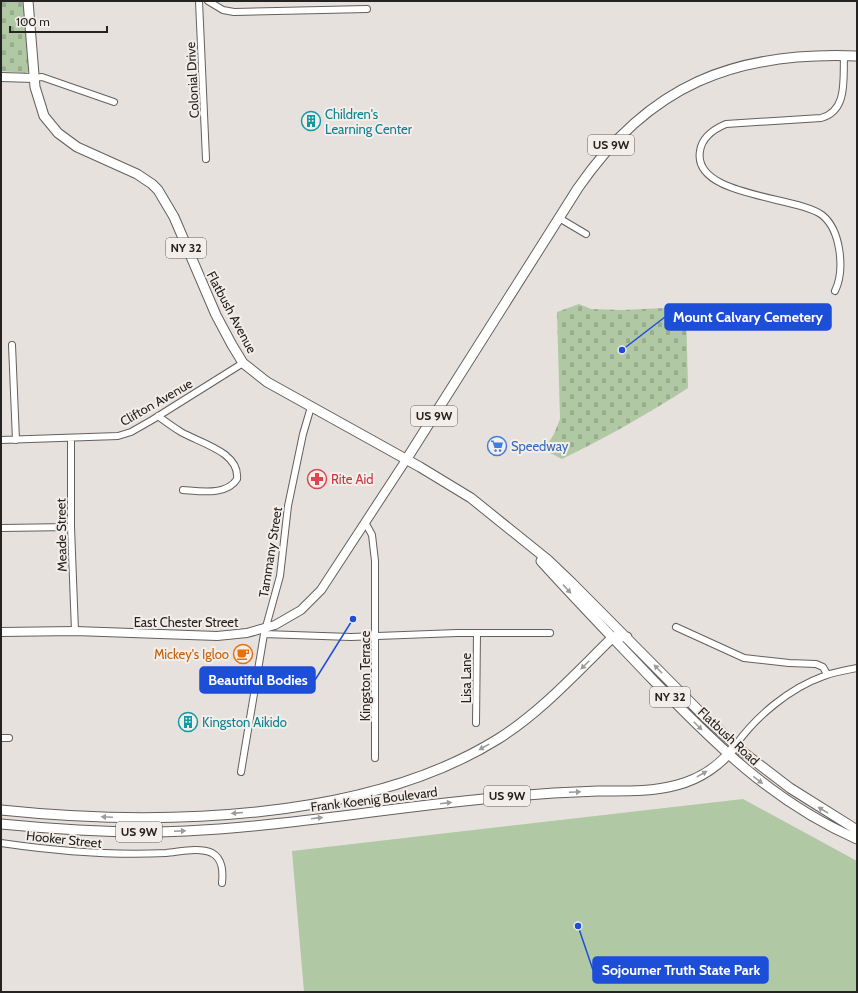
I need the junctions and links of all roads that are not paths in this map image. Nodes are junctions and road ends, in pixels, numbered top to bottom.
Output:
1 (28, 1) edge
2 (199, 1) edge
3 (208, 1) edge
4 (367, 8) dead end
5 (844, 56) junction
6 (857, 56) edge
7 (1, 77) edge
8 (34, 78) junction
9 (114, 102) dead end
10 (206, 159) dead end
11 (559, 218) junction
12 (586, 234) dead end
13 (835, 291) dead end
14 (12, 345) dead end
15 (243, 363) junction
16 (311, 406) junction
17 (158, 416) junction
18 (71, 439) junction
19 (1, 440) edge
20 (16, 440) junction
21 (406, 460) junction
22 (183, 490) dead end
23 (459, 490) joint
24 (366, 524) junction
25 (71, 527) junction
26 (1, 528) edge
27 (521, 540) junction
28 (676, 627) dead end
29 (265, 631) junction
30 (1, 632) edge
31 (75, 632) junction
32 (477, 633) junction
33 (550, 633) dead end
34 (376, 636) junction
35 (627, 636) junction
36 (612, 638) junction
37 (857, 668) edge
38 (828, 674) junction
39 (476, 723) dead end
40 (1, 738) edge
41 (9, 738) dead end
42 (735, 746) junction
43 (728, 755) junction
44 (375, 758) dead end
45 (241, 772) dead end
46 (1, 810) edge
47 (1, 824) edge
48 (857, 830) edge
49 (857, 839) edge
50 (1, 843) edge
51 (222, 883) dead end

1 - 8 main road, Flatbush Avenue / NY 32
2 - 10 street, Colonial Drive
3 - 4 street
5 - 6 main road, US 9W
5 - 11 main road, US 9W
5 - 13 street
7 - 8 main road
8 - 9 street
8 - 15 main road, Flatbush Avenue / NY 32
11 - 12 street
11 - 21 main road, US 9W
14 - 20 street
15 - 16 main road, Flatbush Avenue / NY 32
15 - 17 street, Clifton Avenue
16 - 21 main road, Flatbush Avenue / NY 32
16 - 29 street, Tammany Street
17 - 18 street, Clifton Avenue
17 - 22 street
18 - 20 street, Clifton Avenue
18 - 25 street, Meade Street
19 - 20 street, Clifton Avenue
21 - 23 main road, Flatbush Avenue
21 - 24 main road, East Chester Street
23 - 27 main road, Flatbush Road
24 - 29 main road, East Chester Street
24 - 34 street, Kingston Terrace
25 - 26 street
25 - 31 street, Meade Street
27 - 35 main road, Flatbush Road
27 -> 36 main road, Flatbush Road
28 - 38 street
29 - 31 main road, East Chester Street
29 - 34 street, East Chester Street
29 - 45 street, Tammany Street
30 - 31 main road, East Chester Street
32 - 33 street, East Chester Street
32 - 34 street, East Chester Street
32 - 39 street, Lisa Lane
34 - 44 street, Kingston Terrace
35 - 36 main road
42 -> 35 main road, Flatbush Road
36 -> 43 main road, Flatbush Road / NY 32
36 -> 46 main road, Frank Koenig Boulevard / US 9W
37 - 38 street
38 - 42 street
40 - 41 street
42 - 43 main road, Frank Koenig Boulevard / US 9W
48 -> 42 main road, Flatbush Road
47 -> 43 main road, Frank Koenig Boulevard / US 9W
43 -> 49 main road, Flatbush Road / NY 32
50 - 51 street, Hooker Street

